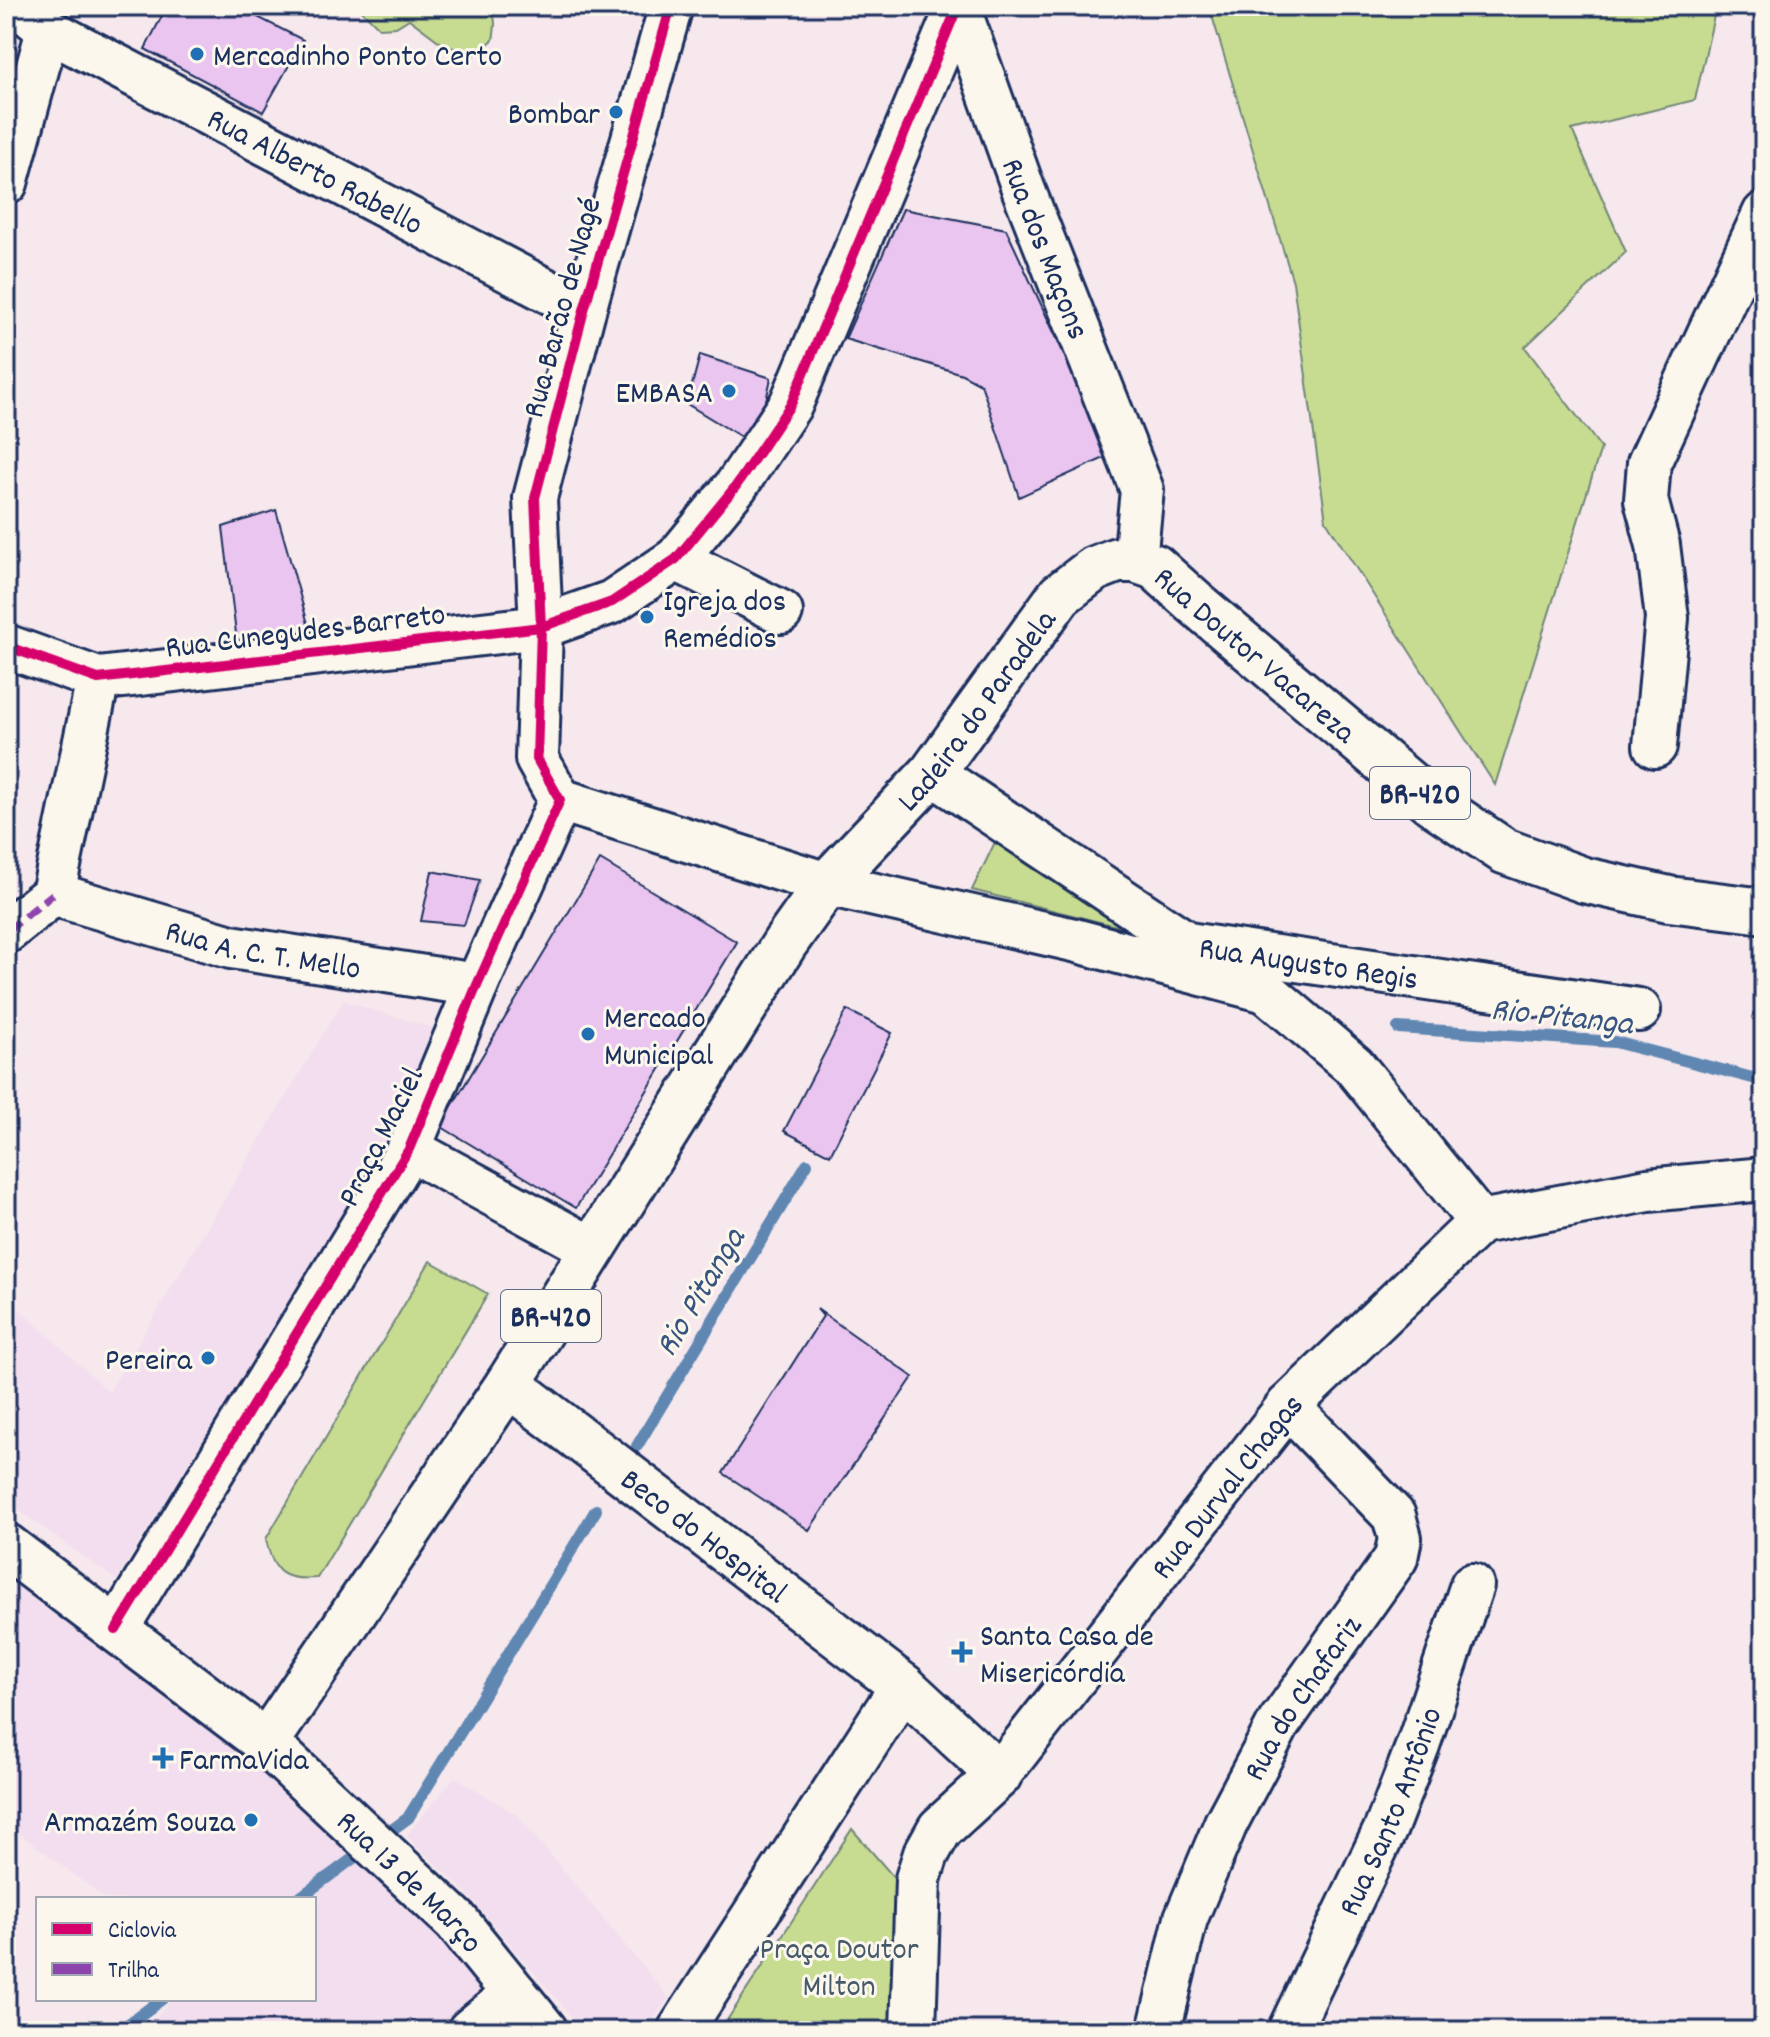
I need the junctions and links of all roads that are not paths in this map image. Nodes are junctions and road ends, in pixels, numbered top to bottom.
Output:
1 (671, 6) edge
2 (958, 6) edge
3 (45, 14) edge
4 (6, 72) edge
5 (6, 183) edge
6 (1764, 214) edge
7 (584, 310) junction
8 (676, 559) junction
9 (1135, 560) junction
10 (781, 612) dead end
11 (541, 627) junction
12 (6, 646) edge
13 (98, 679) junction
14 (1655, 746) dead end
15 (932, 773) junction
16 (560, 800) junction
17 (827, 884) junction
18 (53, 894) junction
19 (1764, 911) edge
20 (6, 932) edge
21 (1188, 944) junction
22 (477, 985) junction
23 (1266, 991) junction
24 (1639, 1010) dead end
25 (409, 1149) junction
26 (1764, 1179) edge
27 (1480, 1222) junction
28 (593, 1249) junction
29 (508, 1384) junction
30 (1288, 1406) junction
31 (6, 1546) edge
32 (1472, 1585) dead end
33 (116, 1630) junction
34 (903, 1686) junction
35 (266, 1743) junction
36 (999, 1775) junction
37 (515, 1994) junction
38 (470, 2031) edge
39 (545, 2031) edge
40 (680, 2031) edge
41 (913, 2031) edge
42 (1159, 2031) edge
43 (1289, 2031) edge

1 - 7 street, Rua Barão de Nagé
2 - 8 street, Rua Cunegudes Barreto
2 - 9 street, Rua dos Maçons
3 - 4 street
3 - 5 street
3 - 7 street, Rua Alberto Rabello
6 - 14 street
7 - 11 street, Rua Barão de Nagé
8 - 10 street
8 - 11 street, Rua Cunegudes Barreto
9 - 15 main road, Ladeira do Paradela / BR-420
9 - 19 main road, Rua Doutor Vacareza / BR-420
11 - 13 street, Rua Cunegudes Barreto
11 - 16 street
12 - 13 street, Rua Cunegudes Barreto
13 - 18 street
15 - 17 main road, Ladeira do Paradela / BR-420
15 - 21 street, Rua Augusto Regis
16 - 17 street
16 - 22 street, Praça Maciel
17 - 23 street
17 - 28 main road, BR-420
18 - 20 street
18 - 22 street, Rua A. C. T. Mello
21 - 23 street
21 - 24 street, Rua Augusto Regis
22 - 25 street, Praça Maciel
23 - 27 street
25 - 28 street, Praça Maciel
25 - 33 street, Praça Maciel
26 - 27 street
27 - 30 street, Rua Durval Chagas
28 - 29 main road, BR-420
29 - 34 main road, Beco do Hospital
29 - 35 main road, BR-420
30 - 36 street, Rua Durval Chagas
30 - 42 street, Rua do Chafariz
31 - 33 main road
32 - 43 street, Rua Santo Antônio
33 - 35 main road
34 - 36 main road
34 - 40 main road
35 - 37 main road, Rua 13 de Março
36 - 41 main road
37 - 38 main road
37 - 39 main road, Rua 13 de Março

